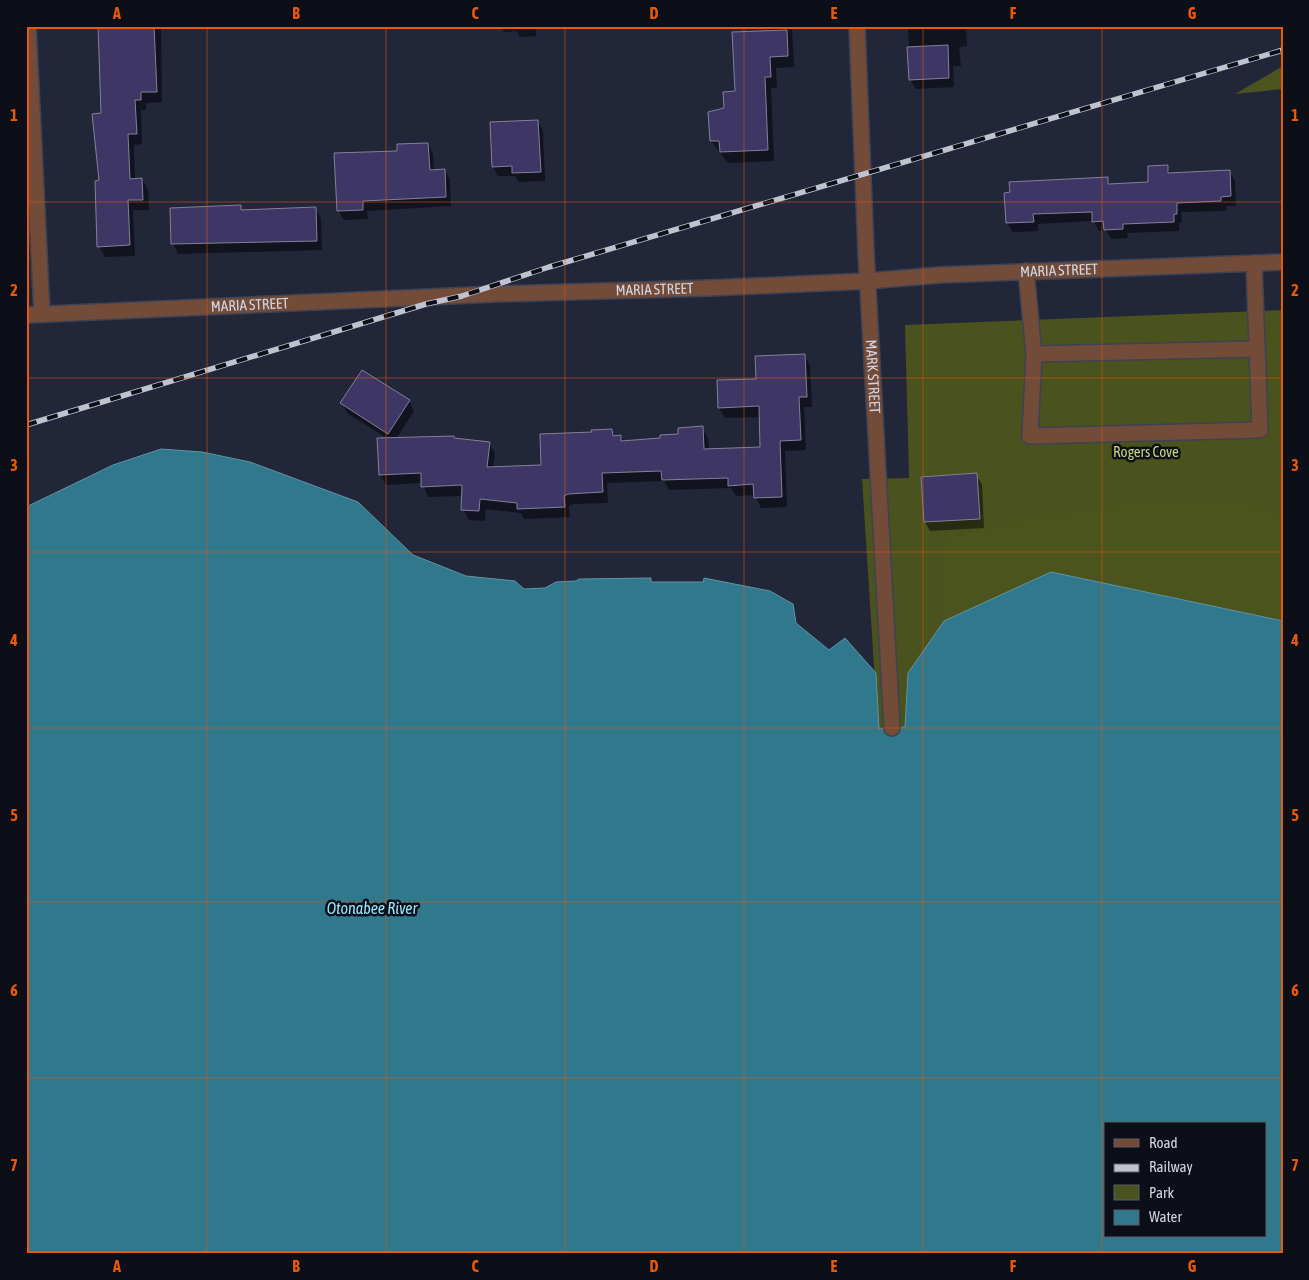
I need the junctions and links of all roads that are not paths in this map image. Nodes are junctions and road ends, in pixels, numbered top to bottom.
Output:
1 (28, 26) edge
2 (856, 26) edge
3 (28, 48) edge
4 (1283, 262) edge
5 (1254, 263) junction
6 (1026, 271) junction
7 (868, 281) junction
8 (42, 314) junction
9 (26, 315) edge
10 (1257, 349) junction
11 (1034, 354) junction
12 (892, 728) dead end

1 - 3 street
2 - 7 street, MARK STREET
3 - 8 street
4 - 5 street, MARIA STREET
5 - 6 street, MARIA STREET
5 - 10 street
6 - 7 street, MARIA STREET
6 - 11 street
7 - 8 street, MARIA STREET
7 - 12 street, MARK STREET
8 - 9 street, MARIA STREET
10 - 11 street
10 - 11 street

